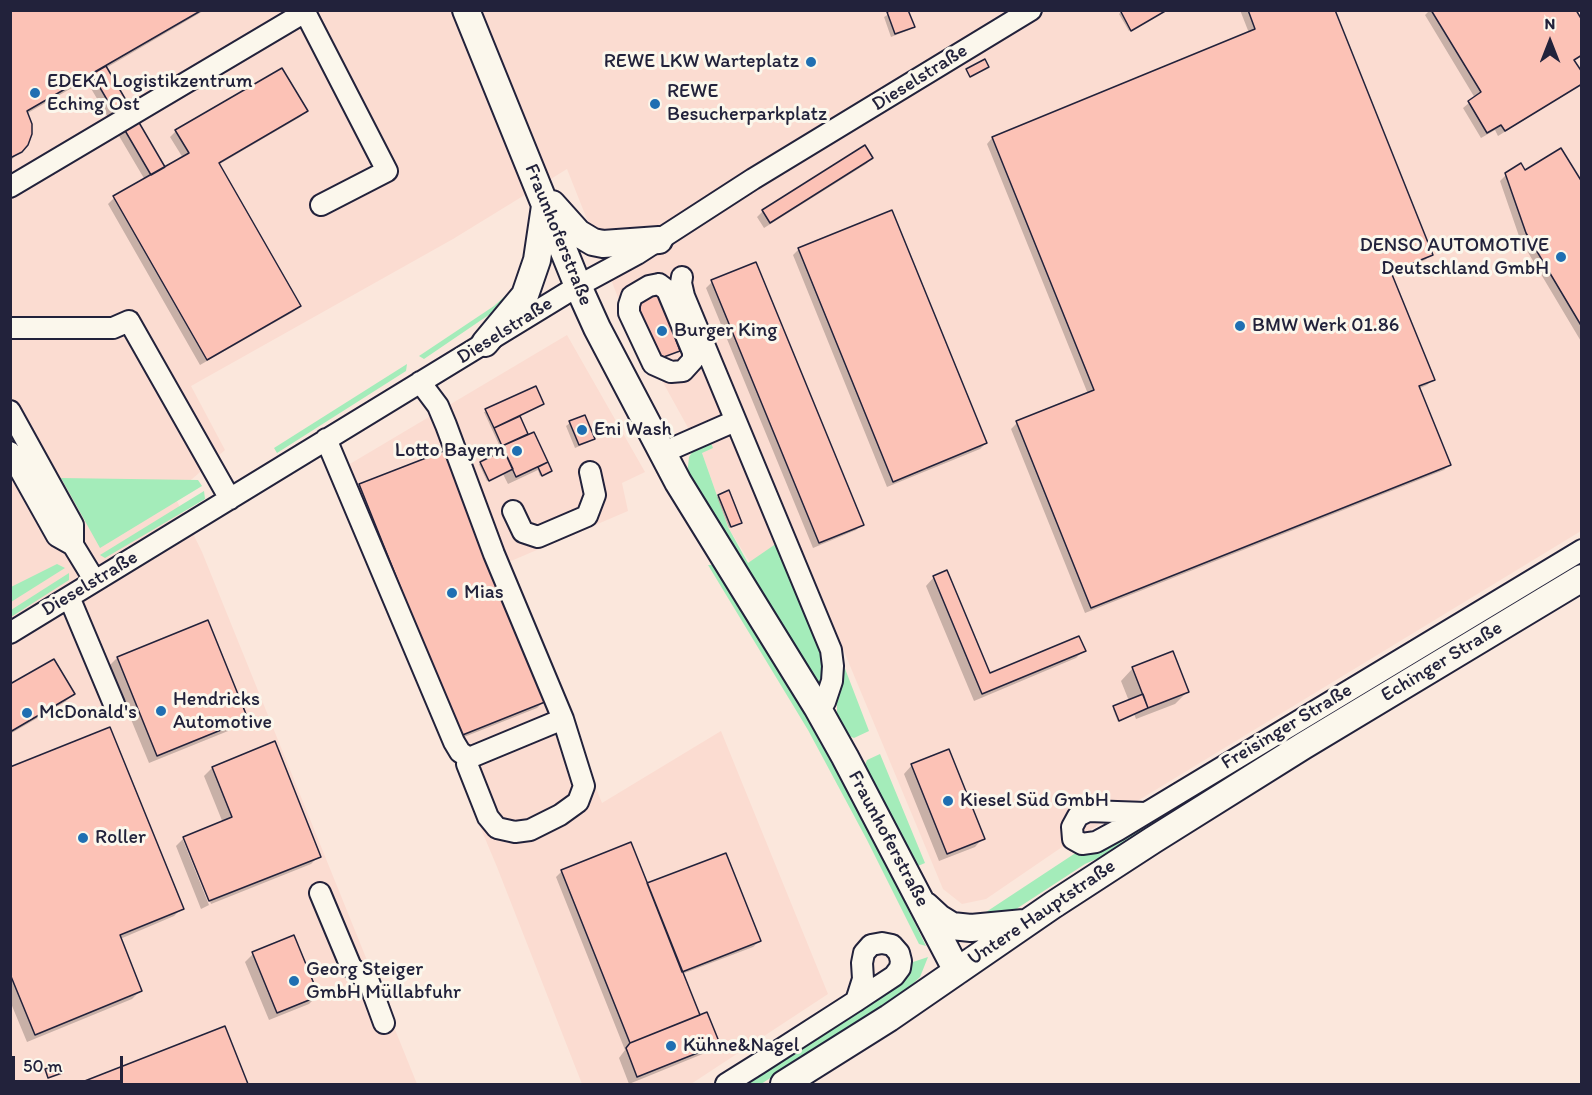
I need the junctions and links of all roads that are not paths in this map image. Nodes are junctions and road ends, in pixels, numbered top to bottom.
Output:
1 (466, 10) edge
2 (1031, 10) edge
3 (305, 11) edge
4 (536, 181) junction
5 (10, 187) edge
6 (321, 205) dead end
7 (545, 206) junction
8 (658, 240) junction
9 (682, 277) dead end
10 (578, 286) junction
11 (10, 328) edge
12 (485, 343) junction
13 (420, 382) junction
14 (10, 411) edge
15 (735, 421) junction
16 (326, 439) junction
17 (10, 452) edge
18 (662, 453) junction
19 (590, 472) dead end
20 (230, 499) junction
21 (513, 511) dead end
22 (74, 545) junction
23 (1581, 550) edge
24 (1581, 578) edge
25 (95, 581) junction
26 (69, 597) junction
27 (10, 633) edge
28 (114, 704) dead end
29 (817, 707) junction
30 (563, 719) junction
31 (1303, 746) joint
32 (469, 758) junction
33 (1146, 813) dead end
34 (320, 893) dead end
35 (921, 901) junction
36 (1027, 923) junction
37 (957, 971) junction
38 (856, 1001) dead end
39 (384, 1023) dead end
40 (726, 1084) edge
41 (784, 1084) edge

1 - 4 main road, Fraunhoferstraße
2 - 8 street, Dieselstraße
3 - 5 street
3 - 6 street
4 - 7 main road, Fraunhoferstraße
4 - 8 main road
7 - 10 main road, Fraunhoferstraße
7 - 12 main road
8 - 10 street, Dieselstraße
9 - 15 street
10 - 12 street, Dieselstraße
10 - 18 main road, Fraunhoferstraße
11 - 20 street
12 - 13 street, Dieselstraße
13 - 16 street, Dieselstraße
13 - 30 street
14 - 22 street
15 - 18 street
15 - 29 street
16 - 20 street, Dieselstraße
16 - 32 street
17 - 22 street
18 - 29 main road, Fraunhoferstraße
19 - 21 street
20 - 25 street, Dieselstraße
22 - 25 street
23 - 33 street, Freisinger Straße
24 - 31 main road, Echinger Straße
25 - 26 street, Dieselstraße
26 - 27 street, Dieselstraße
26 - 28 street
29 - 35 main road, Fraunhoferstraße
30 - 32 street
30 - 32 street
31 - 36 main road, Untere Hauptstraße
34 - 39 street
35 - 36 main road
35 - 37 main road, Fraunhoferstraße
36 - 37 main road, Untere Hauptstraße
37 - 41 main road, Untere Hauptstraße
38 - 40 street

